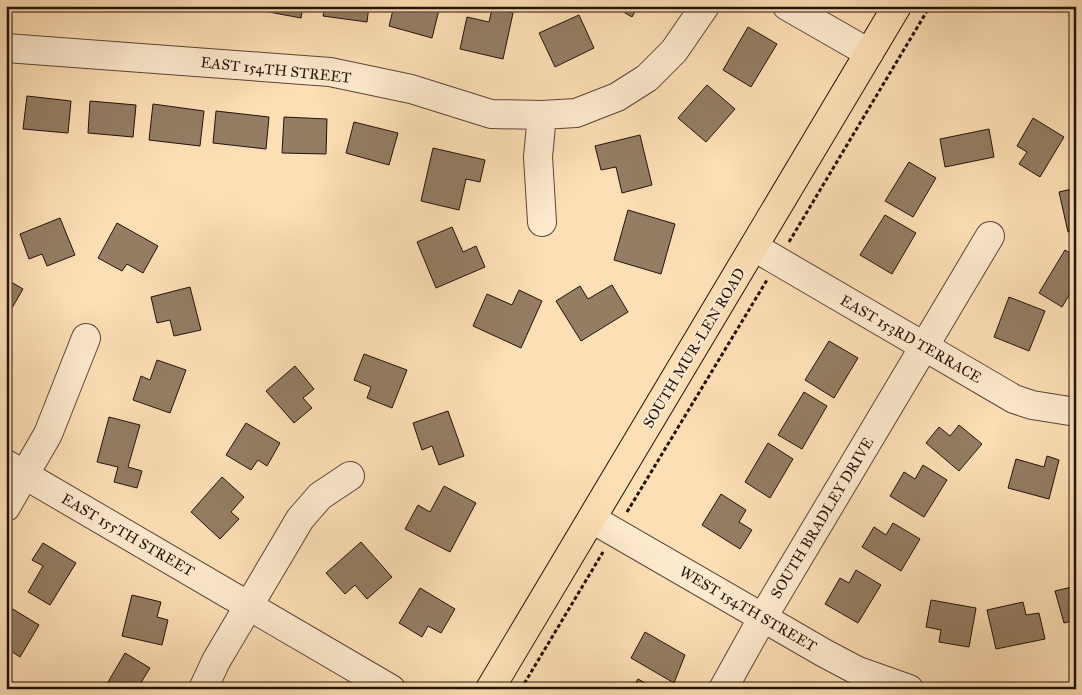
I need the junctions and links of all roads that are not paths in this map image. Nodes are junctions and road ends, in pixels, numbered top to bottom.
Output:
1 (705, 6) edge
2 (787, 6) edge
3 (897, 6) edge
4 (6, 48) edge
5 (869, 53) junction
6 (542, 115) junction
7 (542, 222) dead end
8 (990, 236) dead end
9 (754, 247) junction
10 (86, 338) dead end
11 (924, 348) junction
12 (1076, 412) edge
13 (15, 470) edge
14 (350, 476) dead end
15 (6, 507) edge
16 (592, 520) junction
17 (249, 606) junction
18 (763, 617) junction
19 (203, 689) edge
20 (391, 689) edge
21 (490, 689) edge
22 (723, 689) edge
23 (909, 689) edge

1 - 6 street, EAST 154TH STREET
2 - 5 street
3 - 5 main road, SOUTH MUR-LEN ROAD
4 - 6 street, EAST 154TH STREET
5 - 9 main road, SOUTH MUR-LEN ROAD
6 - 7 street
8 - 11 street, SOUTH BRADLEY DRIVE
9 - 11 street, EAST 153RD TERRACE
9 - 16 main road, SOUTH MUR-LEN ROAD
10 - 13 street
11 - 12 street, EAST 153RD TERRACE
11 - 18 street, SOUTH BRADLEY DRIVE
13 - 15 street
13 - 17 street, EAST 155TH STREET
14 - 17 street
16 - 18 street, WEST 154TH STREET
16 - 21 main road, SOUTH MUR-LEN ROAD
17 - 19 street
17 - 20 street, EAST 155TH STREET
18 - 22 street, SOUTH BRADLEY DRIVE
18 - 23 street, WEST 154TH STREET

